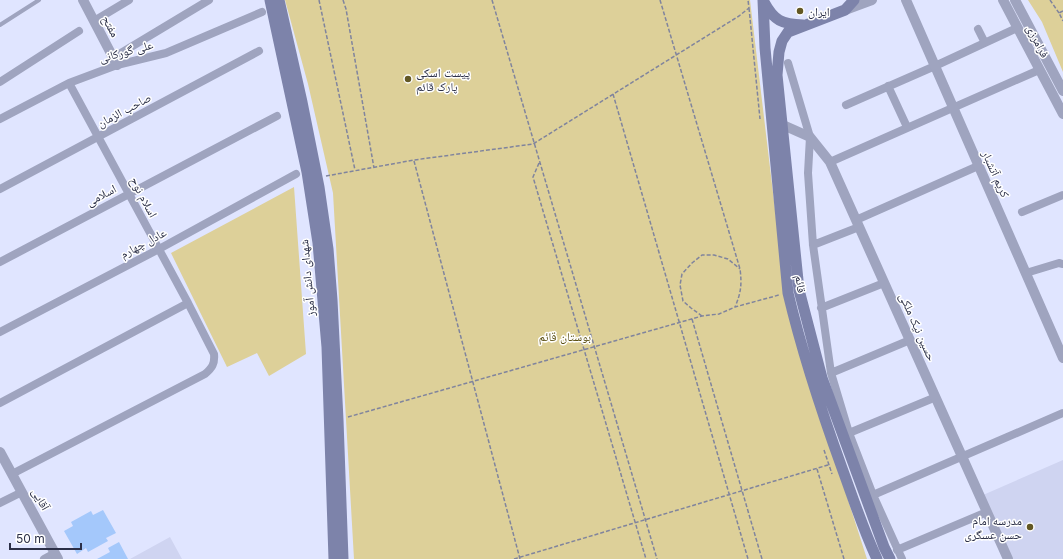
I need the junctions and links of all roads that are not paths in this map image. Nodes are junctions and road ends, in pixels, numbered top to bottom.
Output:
1 (39, 0) edge
2 (83, 0) edge
3 (129, 0) edge
4 (209, 0) edge
5 (270, 0) edge
6 (279, 0) edge
7 (763, 0) edge
8 (854, 0) edge
9 (872, 0) edge
10 (906, 0) edge
11 (1003, 0) edge
12 (1014, 0) edge
13 (845, 10) junction
14 (262, 12) dead end
15 (94, 21) junction
16 (0, 25) edge
17 (807, 25) junction
18 (978, 28) dead end
19 (1017, 28) junction
20 (79, 31) dead end
21 (985, 43) junction
22 (259, 51) dead end
23 (788, 63) dead end
24 (117, 65) junction
25 (935, 66) junction
26 (1039, 70) junction
27 (0, 82) edge
28 (69, 82) junction
29 (888, 86) junction
30 (1063, 91) edge
31 (846, 105) dead end
32 (953, 107) junction
33 (1063, 114) edge
34 (277, 116) dead end
35 (0, 119) edge
36 (783, 125) junction
37 (907, 127) junction
38 (99, 137) junction
39 (810, 137) junction
40 (830, 162) junction
41 (978, 166) junction
42 (296, 174) dead end
43 (0, 189) edge
44 (129, 194) junction
45 (1063, 195) edge
46 (1022, 212) dead end
47 (857, 223) junction
48 (813, 245) junction
49 (159, 249) junction
50 (0, 262) edge
51 (1063, 264) edge
52 (1026, 273) junction
53 (884, 282) junction
54 (188, 303) junction
55 (821, 308) junction
56 (0, 332) edge
57 (910, 340) junction
58 (1063, 358) edge
59 (831, 373) junction
60 (936, 397) junction
61 (0, 403) edge
62 (1063, 413) edge
63 (849, 433) junction
64 (0, 452) edge
65 (962, 457) junction
66 (12, 474) junction
67 (22, 492) junction
68 (873, 494) junction
69 (0, 503) edge
70 (987, 512) junction
71 (893, 555) edge
72 (57, 556) edge
73 (44, 559) edge
74 (334, 559) edge
75 (343, 559) edge
76 (877, 559) edge
77 (902, 559) edge
78 (1008, 559) edge

1 - 16 lane
2 - 15 street, مفتح
3 - 15 street
4 - 24 street
5 - 74 main road, شهدای دانش آموز
6 - 75 main road
7 - 17 main road
7 - 76 main road, قائم
8 - 13 main road
9 - 13 street
10 - 25 street, کریم آتشبار
11 - 19 street, فرامرزی
12 - 30 street, فرامرزی
13 - 17 main road, قائم
14 - 24 street, علی گورکانی
15 - 24 street, مفتح
17 - 36 main road, قائم
18 - 21 street
19 - 21 street
19 - 26 street, فرامرزی
20 - 27 street
21 - 25 street
22 - 38 street, صاحب الزمان
23 - 39 street
24 - 28 street, علی گورکانی
25 - 29 street
25 - 32 street, کریم آتشبار
26 - 32 street
26 - 33 street, فرامرزی
28 - 35 street, علی گورکانی
28 - 38 street, اسلام نوح
29 - 31 street
29 - 37 street
32 - 37 street
32 - 41 street, کریم آتشبار
34 - 44 street, اسلامی
36 - 39 street, حسین نیک ملکی
36 - 71 main road, قائم
37 - 40 street
38 - 43 street, صاحب الزمان
38 - 44 street, اسلام نوح
39 - 40 street, حسین نیک ملکی
39 - 48 street
40 - 47 street, حسین نیک ملکی
41 - 47 street
41 - 52 street, کریم آتشبار
42 - 49 street, عادل چهارم
44 - 49 street, اسلام نوح
44 - 50 street, اسلامی
45 - 46 street
47 - 48 street
47 - 53 street, حسین نیک ملکی
48 - 55 street
49 - 54 street, اسلام نوح
49 - 56 street, عادل چهارم
51 - 52 street
52 - 58 street, کریم آتشبار
53 - 55 street
53 - 57 street, حسین نیک ملکی
54 - 61 street
54 - 66 street, اسلام نوح
55 - 59 street
57 - 59 street
57 - 60 street, حسین نیک ملکی
59 - 63 street
60 - 63 street
60 - 65 street, حسین نیک ملکی
62 - 65 street
63 - 68 street
64 - 66 street, آقایی
65 - 68 street
65 - 70 street, حسین نیک ملکی
66 - 67 street, آقایی
67 - 69 street
67 - 72 street, آقایی
68 - 71 street
70 - 71 street
70 - 78 street, حسین نیک ملکی
71 - 77 street
72 - 73 street

